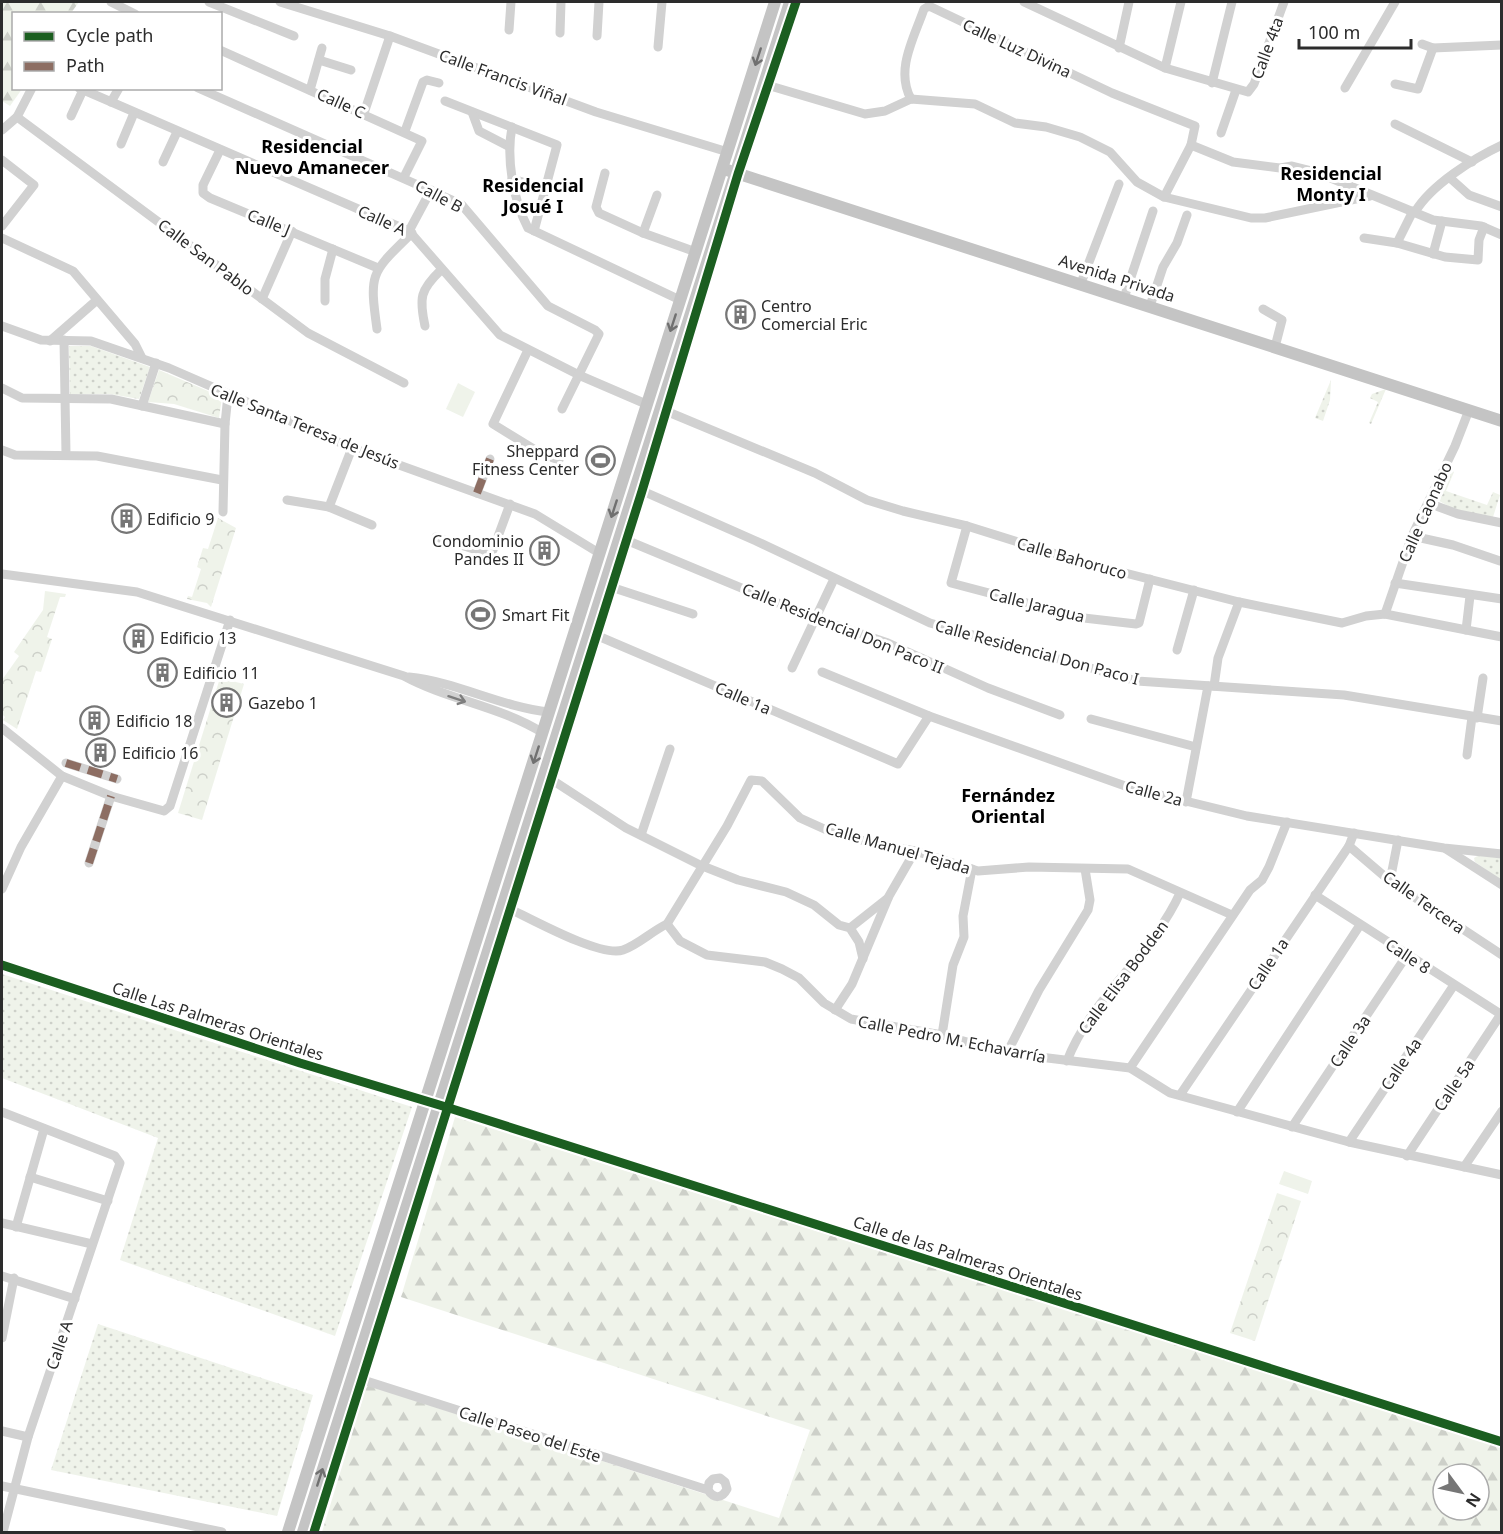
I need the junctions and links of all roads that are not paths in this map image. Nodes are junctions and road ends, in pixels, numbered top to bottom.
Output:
1 (111, 2) edge
2 (280, 2) edge
3 (511, 2) edge
4 (561, 2) edge
5 (599, 2) edge
6 (662, 2) edge
7 (776, 2) edge
8 (790, 2) edge
9 (796, 2) edge
10 (1023, 2) edge
11 (1130, 2) edge
12 (1181, 2) edge
13 (1232, 2) edge
14 (1284, 2) edge
15 (1395, 2) edge
16 (215, 5) edge
17 (131, 12) edge
18 (509, 30) dead end
19 (560, 33) dead end
20 (294, 36) dead end
21 (390, 36) junction
22 (597, 36) dead end
23 (1422, 44) dead end
24 (1502, 45) edge
25 (658, 47) dead end
26 (322, 48) dead end
27 (1119, 48) junction
28 (1433, 48) junction
29 (222, 51) edge
30 (319, 60) junction
31 (1165, 68) junction
32 (351, 70) dead end
33 (439, 83) dead end
34 (1212, 83) junction
35 (1395, 84) dead end
36 (767, 85) junction
37 (1345, 88) dead end
38 (31, 90) edge
39 (81, 90) edge
40 (83, 90) edge
41 (118, 90) edge
42 (203, 90) edge
43 (310, 90) junction
44 (1236, 90) junction
45 (911, 99) junction
46 (445, 101) dead end
47 (111, 102) junction
48 (472, 112) junction
49 (364, 113) junction
50 (134, 114) junction
51 (71, 116) dead end
52 (17, 117) junction
53 (1395, 124) dead end
54 (512, 127) junction
55 (2, 130) edge
56 (405, 131) junction
57 (177, 132) junction
58 (1221, 133) dead end
59 (120, 144) dead end
60 (1191, 145) junction
61 (1502, 145) edge
62 (508, 146) junction
63 (220, 150) junction
64 (728, 152) junction
65 (2, 160) edge
66 (163, 162) dead end
67 (1472, 162) junction
68 (731, 172) junction
69 (605, 173) dead end
70 (404, 177) junction
71 (1450, 178) junction
72 (512, 179) junction
73 (1119, 184) dead end
74 (545, 188) junction
75 (431, 190) junction
76 (657, 195) dead end
77 (1370, 196) junction
78 (1164, 197) junction
79 (1502, 207) edge
80 (1153, 211) dead end
81 (1414, 211) junction
82 (1187, 215) dead end
83 (1442, 221) junction
84 (2, 226) edge
85 (1484, 227) junction
86 (292, 231) junction
87 (534, 231) junction
88 (410, 232) junction
89 (643, 233) junction
90 (1502, 235) edge
91 (2, 238) edge
92 (1364, 238) dead end
93 (1397, 243) junction
94 (333, 249) junction
95 (696, 252) junction
96 (1433, 254) junction
97 (378, 268) junction
98 (441, 270) junction
99 (1081, 283) junction
100 (1124, 298) junction
101 (262, 299) junction
102 (97, 300) junction
103 (680, 300) junction
104 (325, 301) dead end
105 (1150, 306) junction
106 (1263, 309) dead end
107 (2, 326) edge
108 (425, 326) dead end
109 (377, 329) dead end
110 (50, 340) junction
111 (64, 340) junction
112 (1275, 347) junction
113 (528, 350) junction
114 (142, 358) junction
115 (156, 363) junction
116 (581, 375) junction
117 (404, 382) dead end
118 (2, 388) edge
119 (228, 395) junction
120 (66, 399) junction
121 (646, 404) junction
122 (142, 406) junction
123 (562, 409) dead end
124 (663, 409) junction
125 (1468, 410) junction
126 (1502, 422) edge
127 (225, 424) junction
128 (352, 448) junction
129 (2, 450) edge
130 (66, 454) junction
131 (490, 459) dead end
132 (559, 460) dead end
133 (222, 480) junction
134 (638, 490) junction
135 (477, 493) junction
136 (287, 500) dead end
137 (1428, 502) junction
138 (510, 504) junction
139 (329, 507) junction
140 (223, 512) dead end
141 (1502, 523) edge
142 (372, 525) dead end
143 (967, 526) junction
144 (1412, 536) junction
145 (436, 537) dead end
146 (626, 540) junction
147 (599, 553) junction
148 (1500, 561) dead end
149 (2, 574) edge
150 (834, 579) junction
151 (1150, 579) junction
152 (1395, 583) junction
153 (611, 587) junction
154 (1194, 590) junction
155 (1470, 596) junction
156 (1502, 599) edge
157 (1239, 602) junction
158 (693, 614) dead end
159 (1385, 614) junction
160 (816, 618) junction
161 (230, 620) junction
162 (1466, 630) junction
163 (593, 634) junction
164 (1502, 637) edge
165 (1177, 650) dead end
166 (792, 668) dead end
167 (822, 672) dead end
168 (404, 676) junction
169 (1483, 678) dead end
170 (431, 679) junction
171 (1211, 686) junction
172 (428, 689) junction
173 (549, 712) junction
174 (1060, 715) dead end
175 (929, 716) junction
176 (1475, 717) junction
177 (1091, 719) dead end
178 (1502, 721) edge
179 (2, 728) edge
180 (543, 733) junction
181 (1196, 747) junction
182 (670, 749) dead end
183 (1467, 755) dead end
184 (66, 763) dead end
185 (62, 776) junction
186 (547, 777) junction
187 (117, 779) dead end
188 (111, 796) junction
189 (1186, 802) junction
190 (1287, 822) junction
191 (1354, 833) junction
192 (641, 835) junction
193 (1398, 840) junction
194 (1349, 846) junction
195 (1444, 848) junction
196 (915, 851) junction
197 (1502, 854) edge
198 (89, 863) dead end
199 (700, 865) junction
200 (1085, 869) junction
201 (972, 870) junction
202 (1390, 881) junction
203 (1502, 885) edge
204 (2, 890) edge
205 (1180, 893) junction
206 (1315, 895) junction
207 (889, 896) junction
208 (505, 907) junction
209 (1232, 915) junction
210 (667, 924) junction
211 (1360, 925) junction
212 (850, 928) junction
213 (1407, 955) junction
214 (1502, 955) edge
215 (863, 959) junction
216 (2, 965) edge
217 (1454, 986) junction
218 (835, 1010) junction
219 (1501, 1015) edge
220 (942, 1035) junction
221 (1007, 1053) junction
222 (1067, 1061) junction
223 (1130, 1068) junction
224 (1180, 1095) junction
225 (426, 1102) junction
226 (443, 1106) junction
227 (1502, 1111) edge
228 (2, 1112) edge
229 (1237, 1112) junction
230 (1292, 1127) junction
231 (44, 1129) junction
232 (1349, 1142) junction
233 (1407, 1156) junction
234 (1464, 1167) junction
235 (1502, 1174) edge
236 (30, 1177) junction
237 (108, 1201) junction
238 (2, 1223) edge
239 (16, 1227) junction
240 (92, 1244) junction
241 (2, 1275) edge
242 (14, 1278) junction
243 (75, 1299) junction
244 (2, 1331) edge
245 (357, 1378) junction
246 (2, 1431) edge
247 (28, 1437) junction
248 (1502, 1442) edge
249 (2, 1486) edge
250 (14, 1489) junction
251 (708, 1490) dead end
252 (198, 1530) edge
253 (3, 1533) edge
254 (222, 1533) edge
255 (288, 1533) edge
256 (303, 1533) edge
257 (314, 1533) edge

1 - 17 street
2 - 21 street, Calle Francis Viñal
3 - 18 street
4 - 19 street
5 - 22 street
6 - 25 street
7 -> 64 main road
8 - 68 main road
9 - 36 street
10 - 27 street
11 - 27 street
12 - 31 street
13 - 34 street
14 - 44 street, Calle 4ta
15 - 37 street
16 - 20 street
21 - 49 street
21 - 64 street, Calle Francis Viñal
23 - 28 street
24 - 28 street
26 - 30 street
27 - 31 street
28 - 35 street
29 - 43 street, Calle C
30 - 32 street
30 - 43 street
31 - 34 street
33 - 56 street
34 - 44 street
36 - 45 street
36 - 68 street
38 - 52 street
39 - 51 street
40 - 47 street, Calle A
41 - 47 street
42 - 70 street, Calle B
43 - 49 street, Calle C
44 - 58 street
45 - 60 street, Calle Luz Divina
45 - 78 street
46 - 48 street
47 - 50 street, Calle A
48 - 54 street
48 - 62 street
49 - 56 street, Calle C
50 - 57 street, Calle A
50 - 59 street
52 - 55 street
52 - 101 street, Calle San Pablo
53 - 67 street
54 - 62 street
54 - 74 street
56 - 70 street, Calle C
57 - 63 street, Calle A
57 - 66 street
60 - 77 street
60 - 78 street
61 - 67 street
62 - 72 street
63 - 86 street, Calle J
63 - 88 street, Calle A
64 - 68 main road
65 - 84 street
67 - 71 street
68 - 95 main road
68 - 99 main road, Avenida Privada
68 - 124 main road
69 - 89 street
70 - 75 street, Calle B
71 - 79 street
71 - 81 street
72 - 74 street
72 - 87 street
73 - 99 street
74 - 87 street
75 - 88 street
75 - 116 street, Calle B
76 - 89 street
77 - 78 street
77 - 81 street
80 - 100 street
81 - 83 street
81 - 93 street
82 - 105 street
83 - 85 street
83 - 96 street
85 - 90 street
85 - 96 street
86 - 94 street, Calle J
86 - 101 street
87 - 103 street
88 - 97 street
88 - 98 street, Calle A
89 - 95 street
91 - 102 street
92 - 93 street
93 - 96 street
94 - 97 street, Calle J
94 - 104 street
95 - 103 main road
97 - 109 street
98 - 108 street
98 - 113 street, Calle A
99 - 100 main road, Avenida Privada
100 - 105 main road, Avenida Privada
101 - 117 street, Calle San Pablo
102 - 110 street
102 - 114 street
103 -> 121 main road
105 - 112 main road, Avenida Privada
106 - 112 street
107 - 110 street, Calle Santa Teresa de Jesús
110 - 111 street, Calle Santa Teresa de Jesús
111 - 114 street, Calle Santa Teresa de Jesús
111 - 120 street
112 - 125 main road, Avenida Privada
113 - 116 street, Calle A
113 - 132 street
114 - 115 street, Calle Santa Teresa de Jesús
115 - 119 street, Calle Santa Teresa de Jesús
115 - 122 street
116 - 121 street, Calle A
116 - 123 street, Calle B
118 - 120 street
119 - 127 street
119 - 128 street, Calle Santa Teresa de Jesús
120 - 122 street
120 - 130 street
121 -> 147 main road
122 - 127 street
124 - 134 main road
124 - 143 street, Calle Bahoruco
125 - 126 main road, Avenida Privada
125 - 137 street, Calle Caonabo
127 - 133 street
128 - 135 street, Calle Santa Teresa de Jesús
128 - 139 street
129 - 130 street
130 - 133 street
131 - 135 street
133 - 140 street
134 - 146 street
134 - 150 street, Calle Residencial Don Paco I
134 - 163 main road
135 - 138 street, Calle Santa Teresa de Jesús
136 - 139 street
137 - 141 street
137 - 144 street, Calle Caonabo
138 - 145 street
138 - 147 street, Calle Santa Teresa de Jesús
139 - 142 street
143 - 151 street, Calle Bahoruco
143 - 151 street, Calle Jaragua
144 - 148 street
144 - 152 street, Calle Caonabo
146 - 153 street
146 - 160 street, Calle Residencial Don Paco II
147 - 173 main road
149 - 161 street
150 - 160 street
150 - 171 street, Calle Residencial Don Paco I
151 - 154 street, Calle Bahoruco
152 - 155 street
152 - 159 street, Calle Caonabo
153 - 158 street
153 - 163 street
154 - 157 street, Calle Bahoruco
154 - 165 street
155 - 156 street
155 - 162 street
157 - 159 street, Calle Bahoruco
157 - 171 street
159 - 162 street, Calle Bahoruco
160 - 166 street
160 - 174 street, Calle Residencial Don Paco II
161 - 168 street
161 - 188 street
162 - 164 street, Calle Bahoruco
163 - 175 street, Calle 1a
163 - 186 main road
167 - 175 street, Calle 2a
168 - 170 street
168 - 172 street
169 - 176 street
170 - 172 street
170 - 173 street
171 - 176 street, Calle Residencial Don Paco I
171 - 181 street
172 -> 180 street
173 - 180 main road
175 - 189 street, Calle 2a
176 - 178 street, Calle Residencial Don Paco I
176 - 183 street
177 - 181 street
179 - 185 street
180 -> 225 main road
181 - 189 street
182 - 192 street
184 - 187 street
185 - 188 street
185 - 204 street
186 - 192 street
186 - 208 main road
188 - 198 street
189 - 190 street, Calle 2a
190 - 191 street, Calle 2a
190 - 209 street
191 - 193 street, Calle 2a
191 - 194 street, Calle 1a
192 - 199 street
193 - 195 street, Calle 2a
193 - 202 street
194 - 202 street, Calle Tercera
194 - 206 street, Calle 1a
195 - 197 street, Calle 2a
195 - 203 street
196 - 199 street, Calle Manuel Tejada
196 - 201 street, Calle Manuel Tejada
196 - 207 street
199 - 210 street
199 - 212 street
200 - 201 street, Calle Manuel Tejada
200 - 205 street, Calle Manuel Tejada
200 - 221 street
201 - 220 street
202 - 214 street, Calle Tercera
205 - 209 street, Calle Manuel Tejada
205 - 222 street, Calle Elisa Bodden
206 - 211 street, Calle 8
206 - 224 street, Calle 1a
207 - 212 street
207 - 215 street
208 - 210 street
208 - 226 main road
209 - 223 street
210 - 218 street, Calle Pedro M. Echavarría
211 - 213 street, Calle 8
211 - 229 street
212 - 215 street
213 - 217 street, Calle 8
213 - 230 street, Calle 3a
215 - 218 street
216 - 225 street, Calle Las Palmeras Orientales
217 - 219 street, Calle 8
217 - 232 street, Calle 4a
218 - 220 street, Calle Pedro M. Echavarría
219 - 233 street, Calle 5a
220 - 221 street, Calle Pedro M. Echavarría
221 - 222 street, Calle Pedro M. Echavarría
222 - 223 street, Calle Pedro M. Echavarría
223 - 224 street, Calle Pedro M. Echavarría
224 - 229 street, Calle Pedro M. Echavarría
225 - 226 street, Calle de las Palmeras Orientales
225 - 255 main road
226 - 245 main road
226 - 248 street, Calle de las Palmeras Orientales
227 - 234 street
228 - 231 street
229 - 230 street, Calle Pedro M. Echavarría
230 - 232 street, Calle Pedro M. Echavarría
231 - 236 street
231 - 237 street, Calle A
232 - 233 street, Calle Pedro M. Echavarría
233 - 234 street, Calle Pedro M. Echavarría
234 - 235 street, Calle Pedro M. Echavarría
236 - 237 street
236 - 239 street
237 - 240 street, Calle A
238 - 239 street
239 - 240 street
240 - 243 street, Calle A
241 - 242 street
242 - 243 street
242 - 244 street
243 - 247 street, Calle A
245 - 251 street, Calle Paseo del Este
256 -> 245 main road
245 - 257 street
246 - 247 street
247 - 250 street, Calle A
249 - 250 street
250 - 252 street
250 - 253 street, Calle A
252 - 254 street

